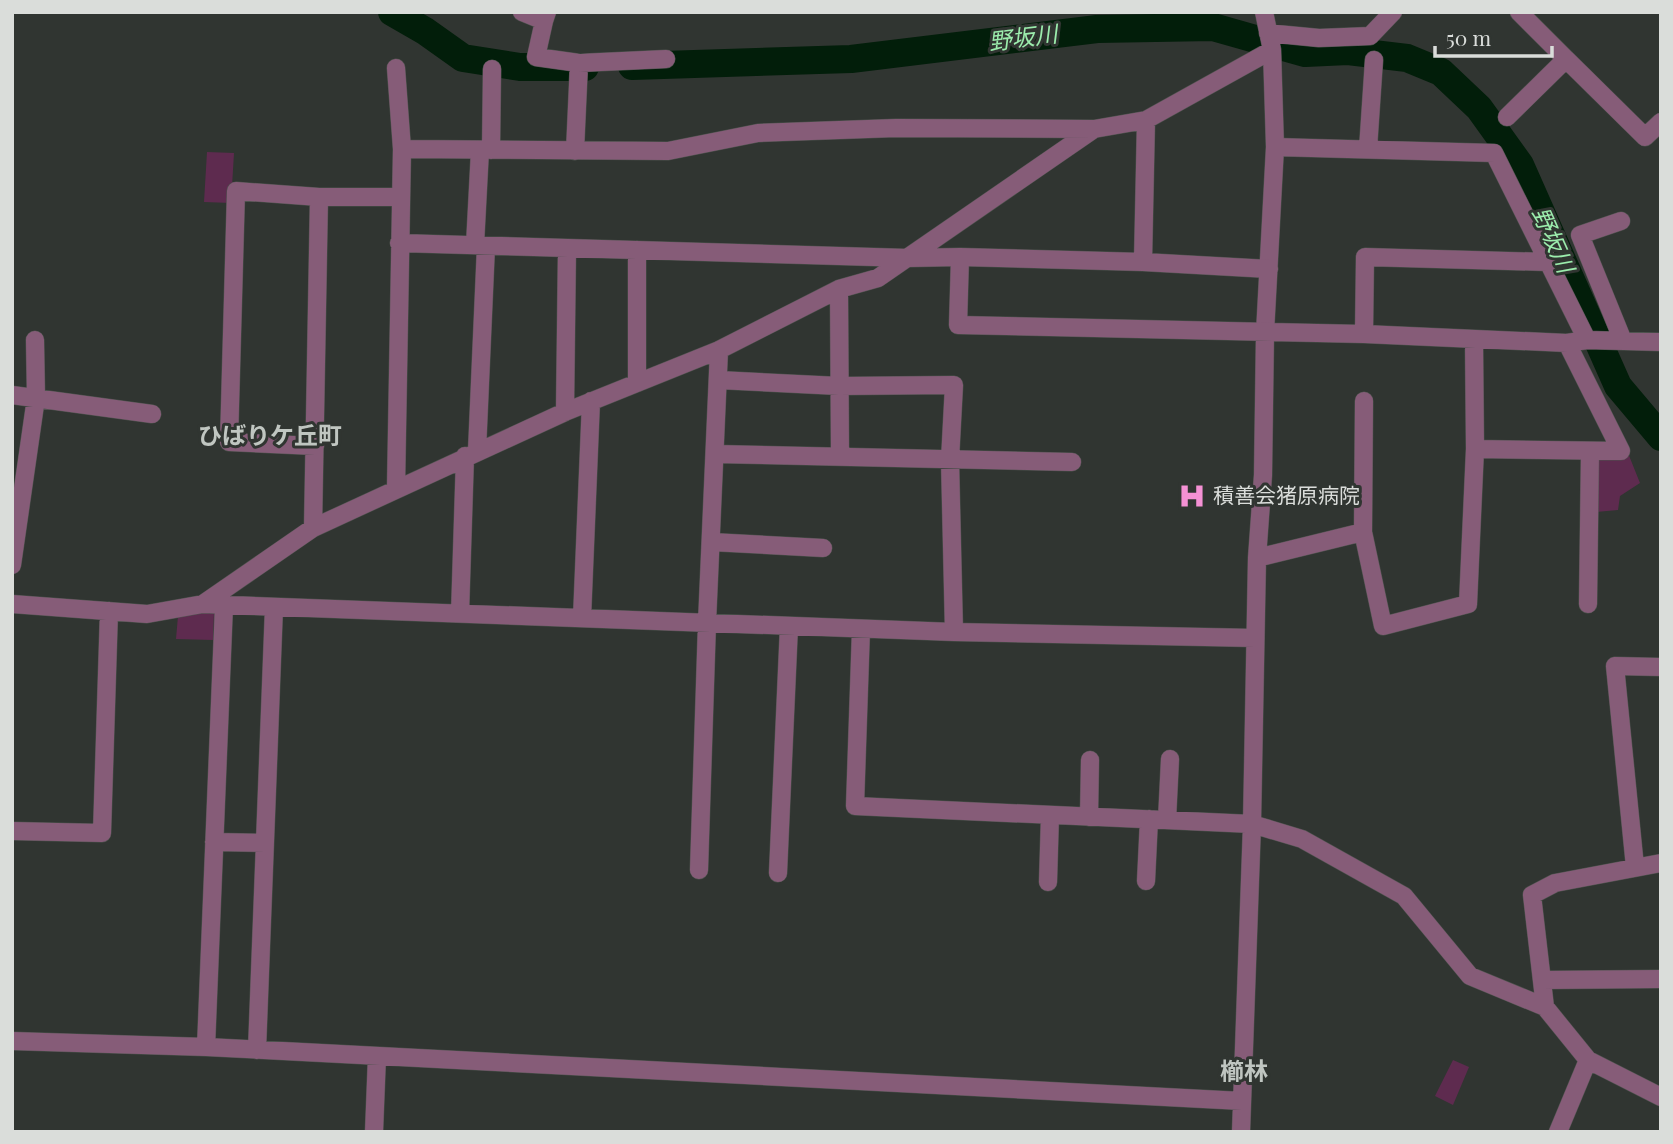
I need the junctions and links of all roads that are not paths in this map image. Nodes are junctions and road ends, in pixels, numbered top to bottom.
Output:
1 (523, 12) edge
2 (1264, 12) edge
3 (1393, 12) edge
4 (1519, 12) edge
5 (546, 17) edge
6 (1270, 41) junction
7 (666, 59) dead end
8 (1566, 59) junction
9 (1374, 60) dead end
10 (579, 63) junction
11 (396, 68) dead end
12 (492, 69) dead end
13 (1507, 117) dead end
14 (1146, 120) junction
15 (1661, 122) edge
16 (1094, 129) junction
17 (1275, 147) junction
18 (402, 149) junction
19 (1368, 149) junction
20 (486, 150) junction
21 (575, 151) junction
22 (319, 197) junction
23 (400, 197) junction
24 (1621, 221) dead end
25 (399, 243) junction
26 (480, 245) junction
27 (567, 248) junction
28 (638, 250) junction
29 (960, 257) junction
30 (908, 258) junction
31 (1143, 262) junction
32 (1547, 262) junction
33 (1269, 269) junction
34 (839, 289) junction
35 (1265, 332) junction
36 (1364, 334) junction
37 (35, 340) dead end
38 (1474, 340) junction
39 (1587, 340) junction
40 (1623, 341) junction
41 (1661, 342) edge
42 (1567, 343) junction
43 (719, 350) junction
44 (718, 380) junction
45 (637, 383) junction
46 (839, 386) junction
47 (12, 395) edge
48 (36, 398) junction
49 (591, 401) junction
50 (1364, 401) dead end
51 (565, 412) junction
52 (152, 414) dead end
53 (315, 446) junction
54 (1475, 449) junction
55 (1590, 451) junction
56 (471, 453) junction
57 (715, 454) junction
58 (840, 457) junction
59 (950, 460) junction
60 (1072, 462) dead end
61 (396, 488) junction
62 (313, 528) junction
63 (1363, 532) junction
64 (711, 542) junction
65 (823, 548) dead end
66 (1257, 558) junction
67 (12, 565) edge
68 (12, 604) edge
69 (203, 604) junction
70 (1588, 604) dead end
71 (223, 605) junction
72 (274, 607) junction
73 (109, 611) junction
74 (460, 614) junction
75 (582, 618) junction
76 (707, 623) junction
77 (789, 626) junction
78 (861, 629) junction
79 (954, 632) junction
80 (1255, 638) junction
81 (1661, 667) edge
82 (1170, 759) dead end
83 (1090, 760) dead end
84 (1050, 815) junction
85 (1088, 817) junction
86 (1149, 819) junction
87 (1167, 820) junction
88 (1252, 824) junction
89 (12, 831) edge
90 (214, 842) junction
91 (265, 843) junction
92 (1661, 863) edge
93 (1635, 867) junction
94 (699, 870) dead end
95 (778, 873) dead end
96 (1048, 881) dead end
97 (1146, 881) dead end
98 (1542, 979) junction
99 (1661, 979) edge
100 (1545, 1007) junction
101 (12, 1041) edge
102 (206, 1047) junction
103 (257, 1050) junction
104 (377, 1056) junction
105 (1588, 1060) junction
106 (1661, 1097) edge
107 (1242, 1101) junction
108 (373, 1132) edge
109 (1241, 1132) edge
110 (1558, 1132) edge

1 - 5 street
2 - 6 street
3 - 6 street
4 - 8 street
5 - 10 street
6 - 14 street
6 - 17 street
7 - 10 street
8 - 13 street
8 - 15 street
9 - 19 street
10 - 21 street
11 - 18 street
12 - 20 street
14 - 16 street
14 - 31 street
16 - 21 street
16 - 30 street
17 - 19 street
17 - 33 street
18 - 20 street
18 - 23 street
19 - 32 street
20 - 21 street
20 - 26 street
22 - 23 street
22 - 53 street
22 - 53 street
23 - 25 street
24 - 40 street
25 - 26 street
25 - 61 street
26 - 27 street
26 - 56 street
27 - 28 street
27 - 51 street
28 - 30 street
28 - 45 street
29 - 30 street
29 - 31 street
29 - 35 street
30 - 34 street
31 - 33 street
32 - 36 street
32 - 39 street
33 - 35 street
34 - 43 street
34 - 46 street
35 - 36 street
35 - 66 street
36 - 38 street
37 - 48 street
38 - 42 street
38 - 54 street
39 - 40 street
39 - 42 street
40 - 41 street
42 - 55 street
43 - 44 street
43 - 45 street
44 - 46 street
44 - 57 street
45 - 49 street
46 - 58 street
46 - 59 street
47 - 48 street
48 - 52 street
48 - 67 street
49 - 51 street
49 - 75 street
50 - 63 street
51 - 56 street
53 - 62 street
54 - 55 street
54 - 63 street
55 - 70 street
56 - 61 street
56 - 74 street
57 - 58 street
57 - 64 street
58 - 59 street
59 - 60 street
59 - 79 street
61 - 62 street
62 - 69 street
63 - 66 street
64 - 65 street
64 - 76 street
66 - 80 street
68 - 73 street
69 - 71 street
69 - 73 street
71 - 72 street
71 - 90 street
72 - 74 street
72 - 91 street
73 - 89 street
74 - 75 street
75 - 76 street
76 - 77 street
76 - 94 street
77 - 78 street
77 - 95 street
78 - 79 street
78 - 84 street
79 - 80 street
80 - 88 street
81 - 93 street
82 - 87 street
83 - 85 street
84 - 85 street
84 - 96 street
85 - 86 street
86 - 87 street
86 - 97 street
87 - 88 street
88 - 100 street
88 - 107 street
90 - 91 street
90 - 102 street
91 - 103 street
92 - 93 street
93 - 98 street
98 - 99 street
98 - 100 street
100 - 105 street
101 - 102 street
102 - 103 street
103 - 104 street
104 - 107 street
104 - 108 street
105 - 106 street
105 - 110 street
107 - 109 street

